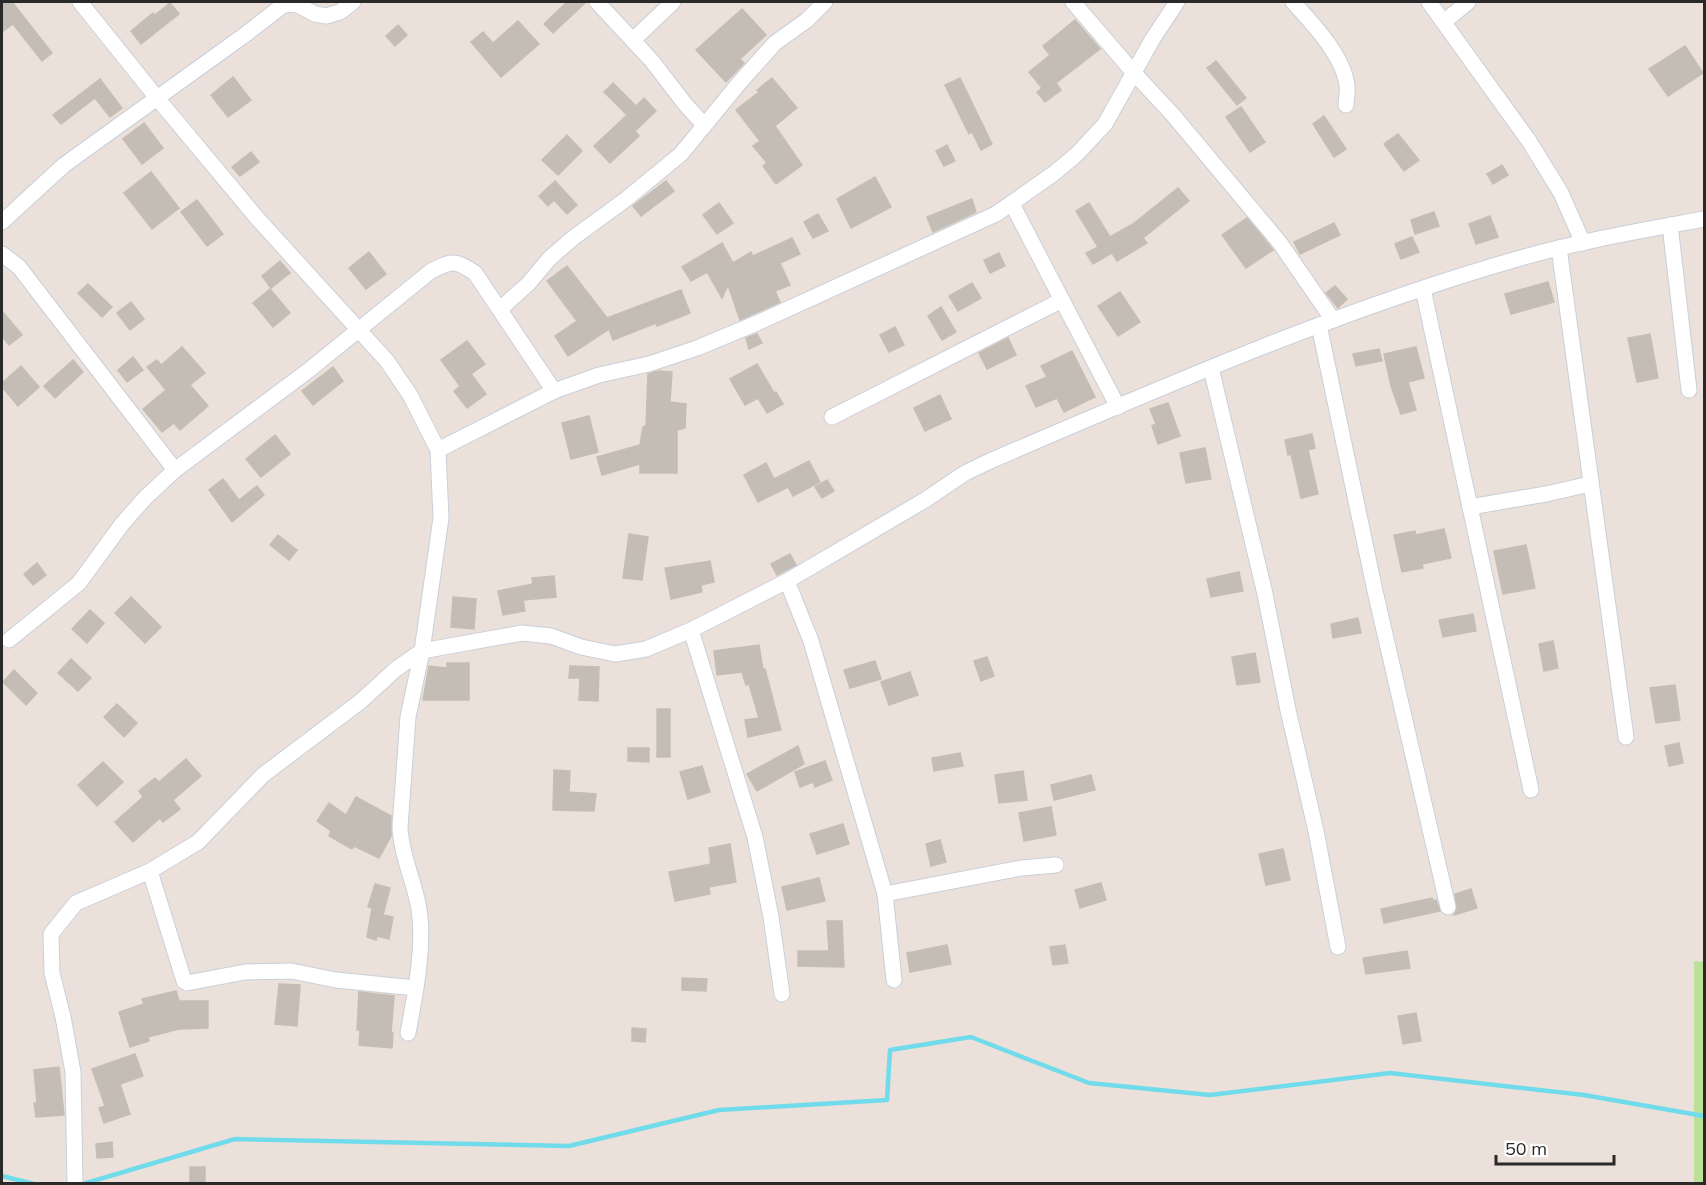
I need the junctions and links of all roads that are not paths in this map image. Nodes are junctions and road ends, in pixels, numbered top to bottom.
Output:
1 (80, 2) edge
2 (353, 2) edge
3 (597, 2) edge
4 (673, 2) edge
5 (825, 2) edge
6 (1073, 2) edge
7 (1177, 2) edge
8 (1293, 2) edge
9 (1429, 2) edge
10 (1468, 2) edge
11 (1445, 21) junction
12 (633, 40) junction
13 (1134, 74) junction
14 (157, 98) junction
15 (1346, 105) dead end
16 (704, 125) junction
17 (1012, 204) junction
18 (1704, 219) edge
19 (2, 222) edge
20 (1670, 225) junction
21 (1583, 243) junction
22 (1559, 248) junction
23 (2, 254) edge
24 (1423, 289) junction
25 (1062, 300) junction
26 (500, 309) junction
27 (1326, 322) junction
28 (358, 328) junction
29 (1211, 368) junction
30 (1689, 390) dead end
31 (555, 391) junction
32 (1118, 407) junction
33 (832, 417) dead end
34 (438, 450) junction
35 (175, 470) junction
36 (1590, 484) junction
37 (1470, 507) junction
38 (788, 581) junction
39 (691, 630) junction
40 (9, 640) dead end
41 (422, 651) junction
42 (1626, 736) dead end
43 (1531, 790) dead end
44 (1056, 865) dead end
45 (150, 871) junction
46 (885, 894) junction
47 (1448, 906) dead end
48 (1338, 947) dead end
49 (894, 980) dead end
50 (416, 988) junction
51 (782, 994) dead end
52 (408, 1033) dead end
53 (75, 1184) edge

1 - 14 street
2 - 14 street
3 - 12 street
4 - 12 street
5 - 16 street
6 - 13 street
7 - 13 street
8 - 15 street
9 - 11 street
10 - 11 street
11 - 21 street
12 - 16 street
13 - 17 street
13 - 27 street
14 - 19 street
14 - 28 street
16 - 26 street
17 - 25 street
17 - 31 street
18 - 20 street
20 - 21 street
20 - 30 street
21 - 22 street
22 - 24 street
22 - 36 street
23 - 35 street
24 - 27 street
24 - 37 street
25 - 32 street
25 - 33 street
26 - 28 street
26 - 31 street
27 - 29 street
27 - 47 street
28 - 34 street
28 - 35 street
29 - 32 street
29 - 48 street
31 - 34 street
32 - 38 street
34 - 41 street
35 - 40 street
36 - 37 street
36 - 42 street
37 - 43 street
38 - 39 street
38 - 46 street
39 - 41 street
39 - 51 street
41 - 45 street
41 - 50 street
44 - 46 street
45 - 50 street
45 - 53 street
46 - 49 street
50 - 52 street

